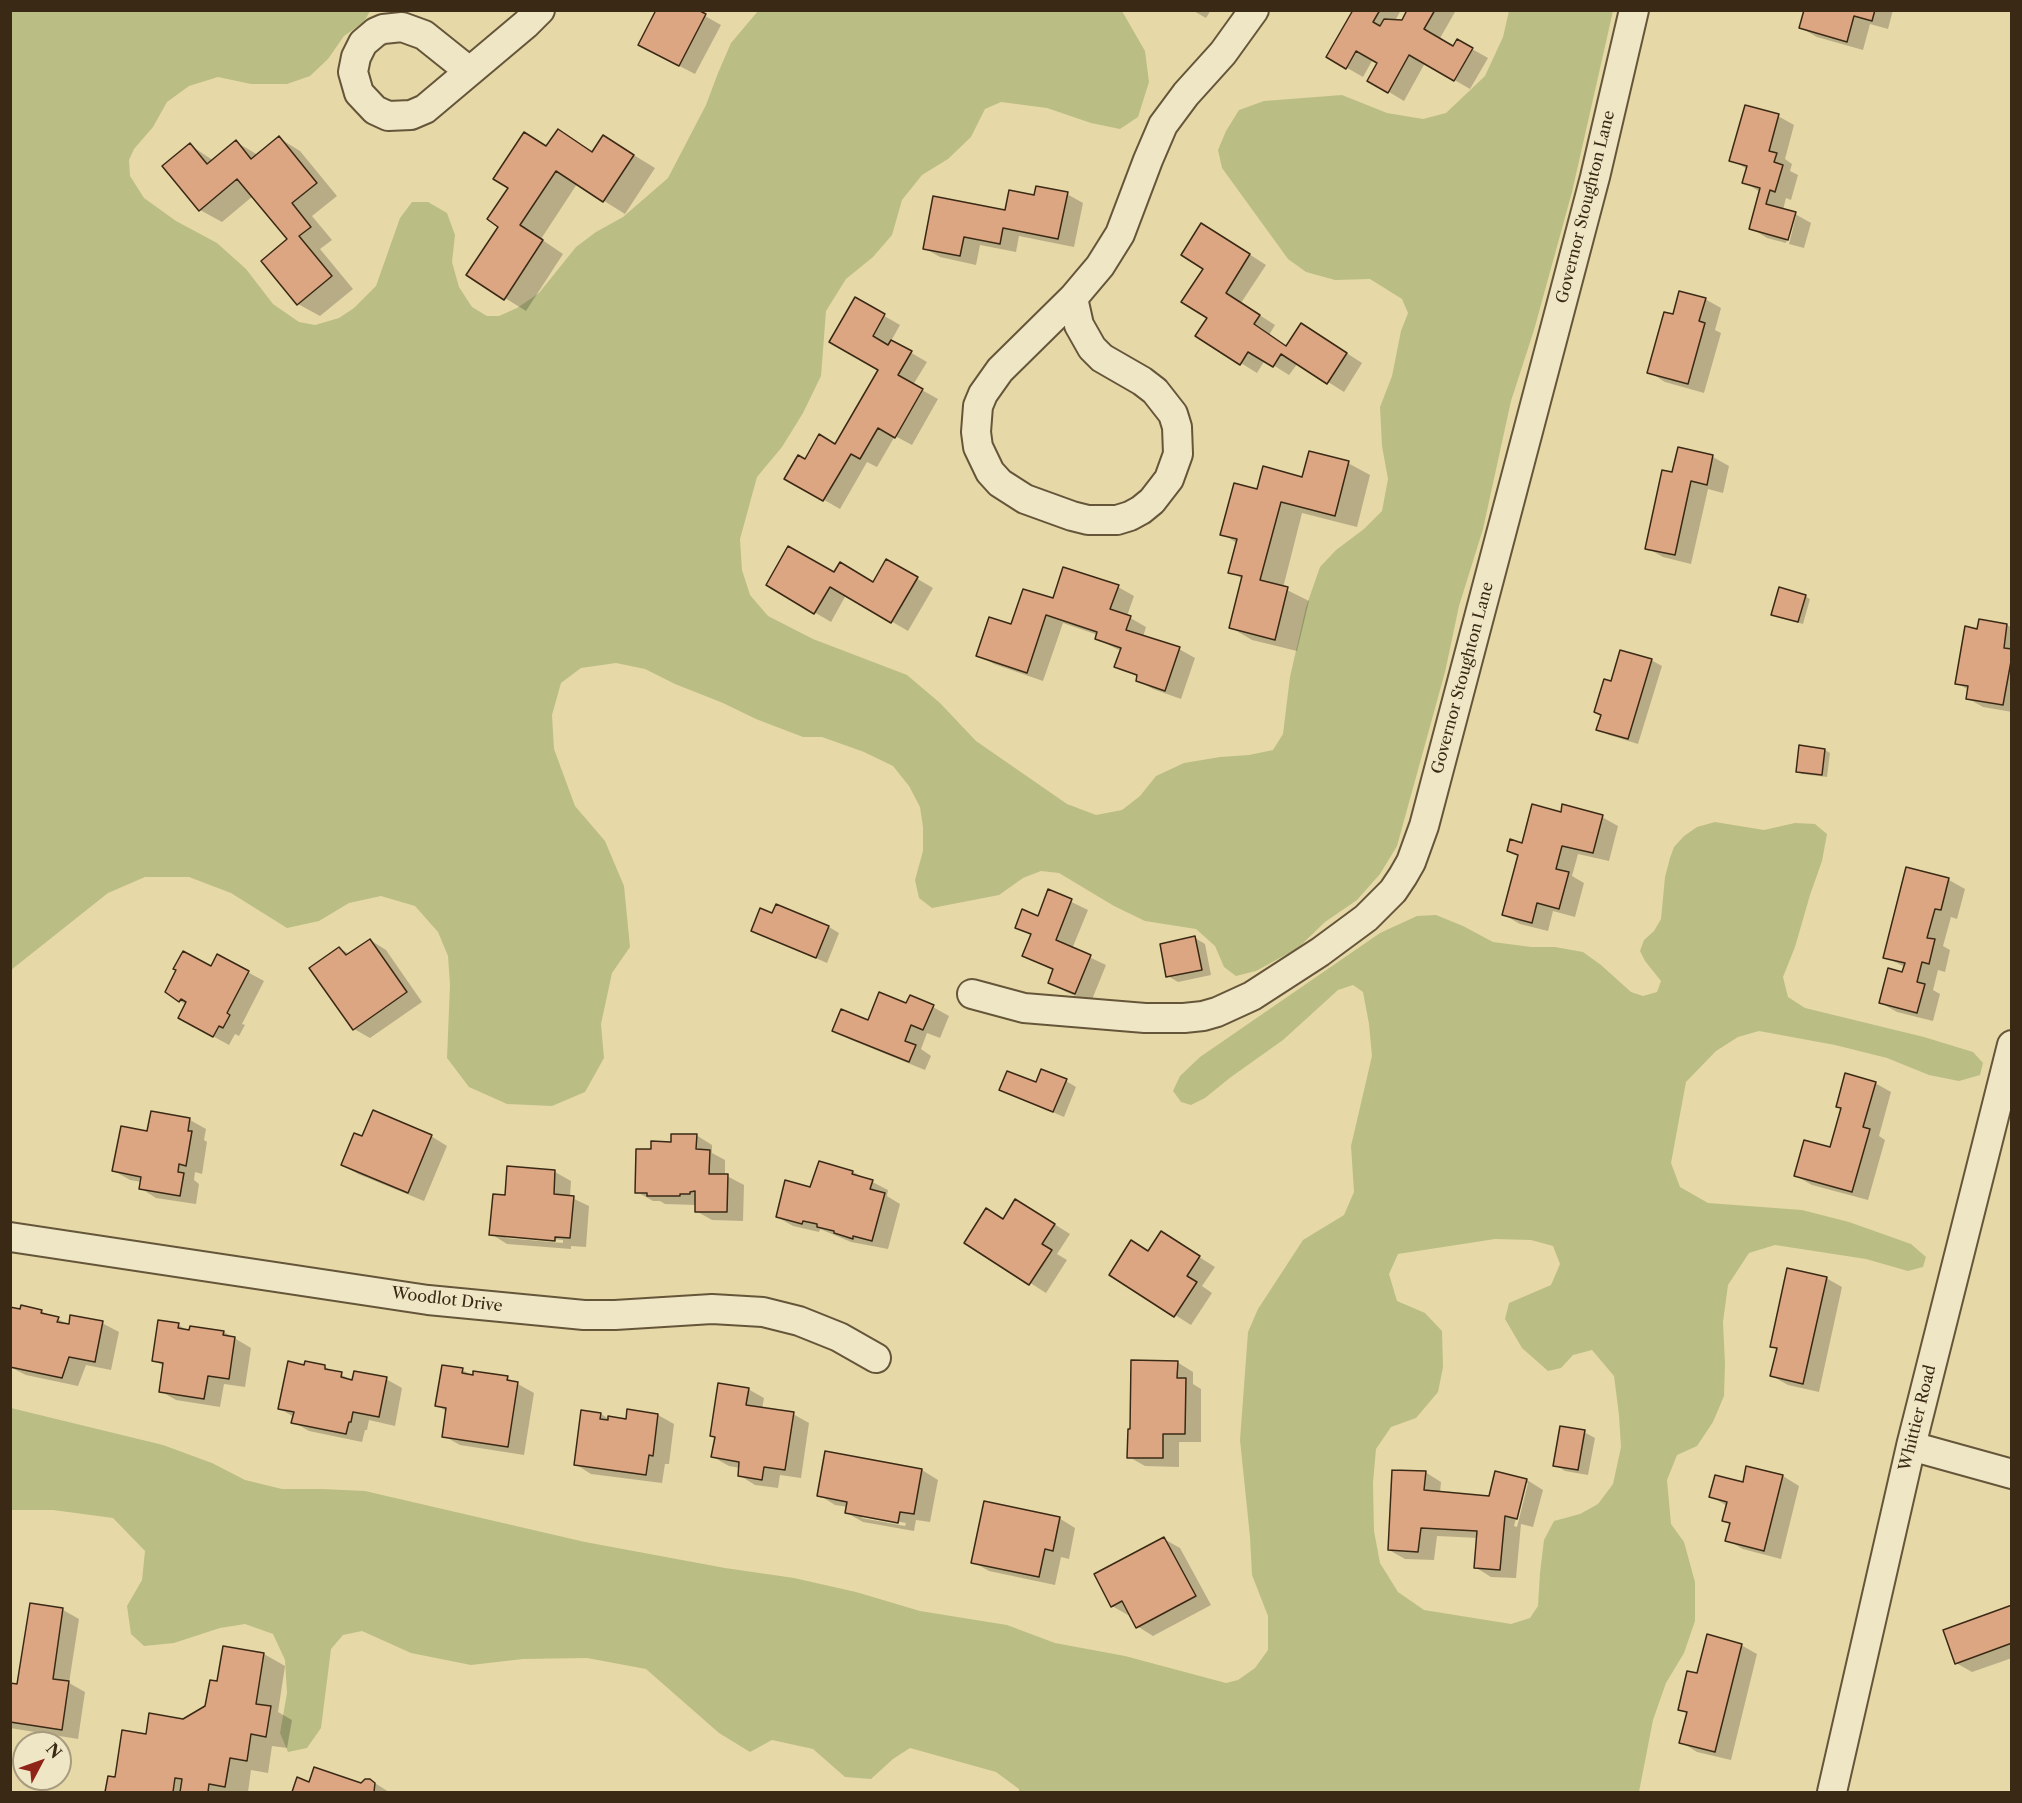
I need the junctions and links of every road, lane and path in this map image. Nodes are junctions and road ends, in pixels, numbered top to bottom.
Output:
1 (540, 10) edge
2 (1254, 10) edge
3 (1634, 10) edge
4 (469, 71) dead end
5 (1073, 298) junction
6 (972, 994) dead end
7 (2012, 1045) edge
8 (10, 1237) edge
9 (876, 1358) dead end
10 (1911, 1446) junction
11 (2012, 1474) edge
12 (1832, 1792) edge

1 - 4 street
2 - 5 street
3 - 6 street, Governor Stoughton Lane
5 - 5 street
7 - 10 street, Whittier Road
8 - 9 street, Woodlot Drive
10 - 11 street
10 - 12 street, Whittier Road

